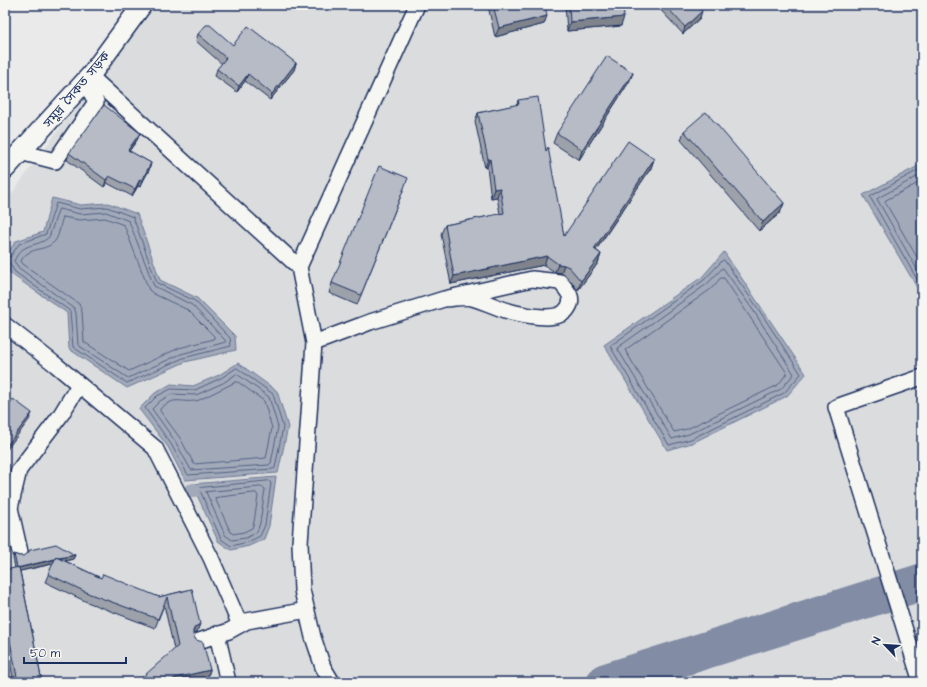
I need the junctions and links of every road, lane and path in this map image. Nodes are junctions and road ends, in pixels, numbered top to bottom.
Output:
1 (142, 5) edge
2 (417, 5) edge
3 (87, 79) junction
4 (20, 152) junction
5 (5, 169) edge
6 (298, 267) junction
7 (444, 299) junction
8 (5, 325) edge
9 (314, 343) junction
10 (922, 377) edge
11 (79, 385) junction
12 (20, 552) dead end
13 (307, 610) junction
14 (240, 625) junction
15 (217, 634) junction
16 (198, 640) edge
17 (228, 682) edge
18 (332, 682) edge
19 (921, 682) edge

1 - 3 main road, সমুদ্র সৈকত সড়ক
2 - 6 street
3 - 4 main road, সমুদ্র সৈকত সড়ক
3 - 4 street
3 - 6 street
4 - 5 main road, সমুদ্র সৈকত সড়ক
6 - 9 street
7 - 7 street
7 - 9 street
8 - 11 street
9 - 13 street
10 - 19 street
11 - 12 street
11 - 14 street
13 - 14 street
13 - 18 street
14 - 15 street
15 - 16 street
15 - 17 street

